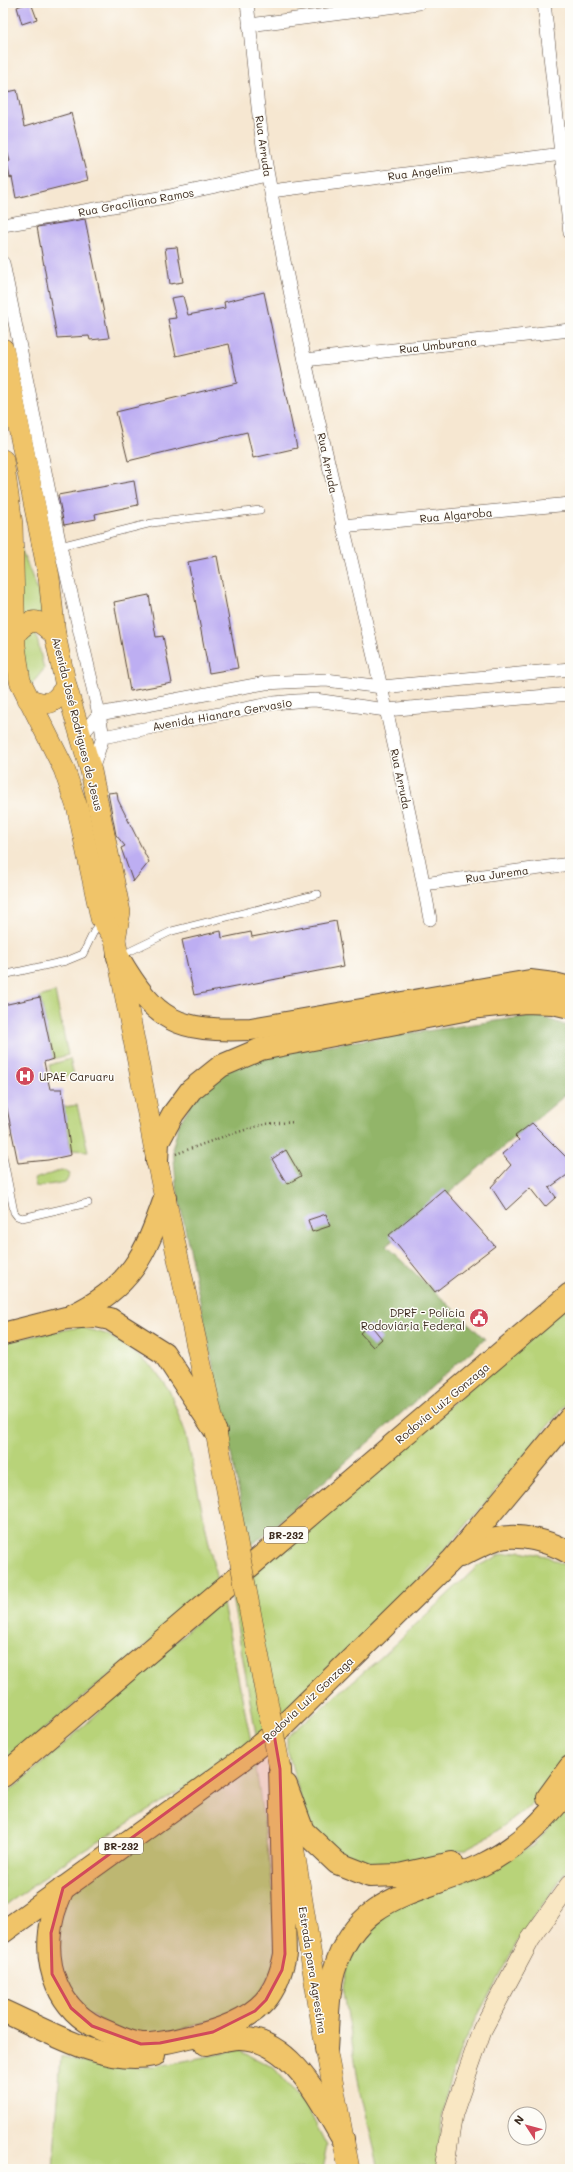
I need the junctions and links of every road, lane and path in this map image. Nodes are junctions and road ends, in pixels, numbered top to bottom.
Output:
1 (247, 3) edge
2 (419, 3) edge
3 (544, 3) edge
4 (250, 25) junction
5 (566, 153) edge
6 (267, 175) junction
7 (271, 191) junction
8 (3, 225) edge
9 (570, 233) edge
10 (3, 263) edge
11 (570, 330) edge
12 (3, 349) edge
13 (305, 360) junction
14 (3, 460) edge
15 (570, 504) edge
16 (260, 510) dead end
17 (8, 517) edge
18 (342, 526) junction
19 (60, 546) junction
20 (49, 577) junction
21 (16, 633) junction
22 (55, 635) junction
23 (570, 669) edge
24 (66, 686) junction
25 (382, 687) junction
26 (570, 694) edge
27 (28, 699) junction
28 (386, 710) junction
29 (99, 714) junction
30 (80, 737) junction
31 (102, 737) junction
32 (91, 771) junction
33 (570, 864) edge
34 (424, 884) junction
35 (318, 894) dead end
36 (101, 918) junction
37 (430, 919) dead end
38 (116, 948) junction
39 (3, 975) edge
40 (570, 988) edge
41 (570, 1007) edge
42 (295, 1122) dead end
43 (3, 1156) edge
44 (157, 1161) junction
45 (165, 1198) junction
46 (88, 1203) dead end
47 (570, 1294) edge
48 (66, 1318) junction
49 (3, 1334) edge
50 (570, 1418) edge
51 (216, 1432) junction
52 (570, 1553) edge
53 (453, 1559) junction
54 (570, 1767) edge
55 (280, 1769) junction
56 (3, 1776) edge
57 (570, 1788) edge
58 (570, 1884) edge
59 (63, 1888) junction
60 (3, 1932) edge
61 (3, 2011) edge
62 (326, 2049) junction
63 (343, 2139) junction
64 (349, 2169) edge
65 (444, 2169) edge

1 - 4 street, Rua Arruda
2 - 4 street
3 - 5 street
4 - 6 street, Rua Arruda
5 - 7 street, Rua Angelim
5 - 9 street
6 - 7 street, Rua Arruda
6 - 8 street, Rua Graciliano Ramos
7 - 13 street, Rua Arruda
10 - 19 street
11 - 13 street, Rua Umburana
12 - 20 main road, Avenida José Rodrigues de Jesus
13 - 18 street, Rua Arruda
14 - 17 main road, Avenida José Rodrigues de Jesus
15 - 18 street, Rua Algaroba
16 - 19 lane
17 - 21 main road, Avenida José Rodrigues de Jesus
18 - 25 street, Rua Arruda
19 - 20 lane
19 - 29 street
20 - 22 main road, Avenida José Rodrigues de Jesus
21 - 22 main road
21 - 27 main road, Avenida José Rodrigues de Jesus
22 - 24 main road, Avenida José Rodrigues de Jesus
23 - 25 street, Avenida Hianara Gervasio
24 - 27 main road
24 - 30 main road, Avenida José Rodrigues de Jesus
25 - 28 street, Rua Arruda
25 - 29 street, Avenida Hianara Gervasio
26 - 28 street, Avenida Hianara Gervasio
27 - 36 main road, Avenida José Rodrigues de Jesus
28 - 31 street, Avenida Hianara Gervasio
28 - 34 street, Rua Arruda
29 - 30 street
29 - 31 street
30 - 32 main road, Avenida José Rodrigues de Jesus
31 - 32 street
32 - 38 main road, Avenida José Rodrigues de Jesus
33 - 34 street, Rua Jurema
34 - 37 street, Rua Arruda
35 - 38 lane
36 - 38 main road, Avenida José Rodrigues de Jesus
36 - 39 lane
38 - 40 highway
38 - 44 main road, Estrada para Agrestina
41 - 44 highway
42 - 44 path
43 - 46 lane
44 - 45 main road, Estrada para Agrestina
45 - 48 highway
45 - 51 main road, Estrada para Agrestina
47 - 56 highway, Rodovia Luiz Gonzaga / BR-232
48 - 49 highway
48 - 51 highway
50 - 53 highway, Rodovia Luiz Gonzaga / BR-232
51 - 55 main road, Estrada para Agrestina, bridge
52 - 53 highway
53 - 59 highway, Rodovia Luiz Gonzaga / BR-232
54 - 55 highway
55 - 59 highway
55 - 62 main road, Estrada para Agrestina
57 - 62 highway
58 - 65 street
59 - 60 highway, Rodovia Luiz Gonzaga / BR-232
61 - 63 highway
62 - 63 main road, Estrada para Agrestina
63 - 64 main road, Estrada para Agrestina

